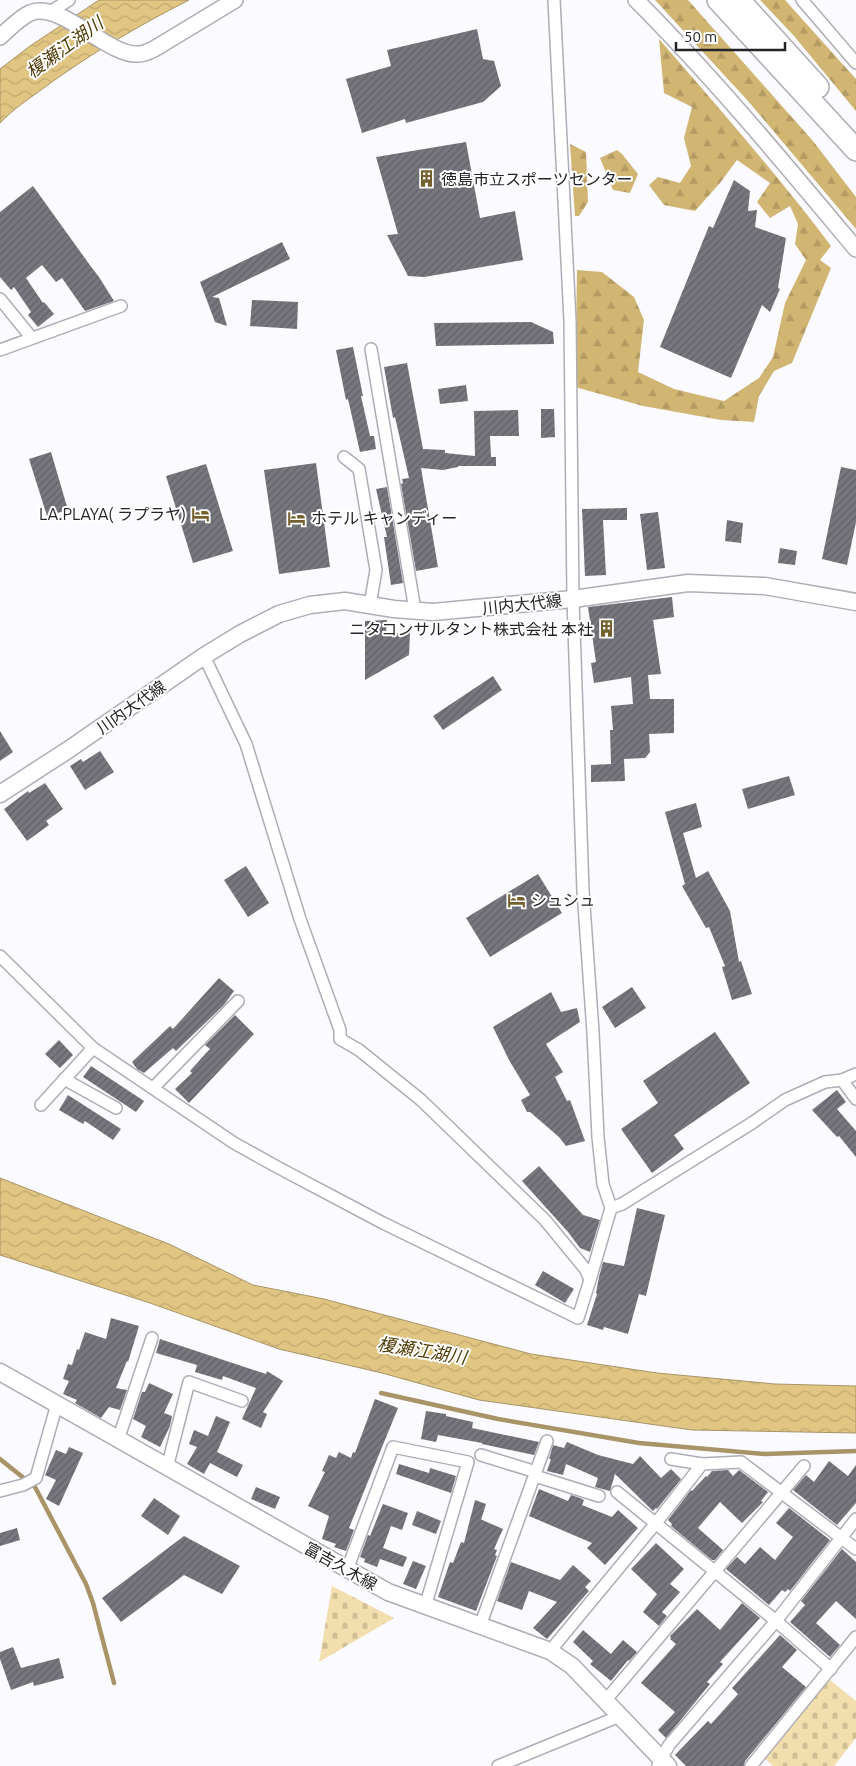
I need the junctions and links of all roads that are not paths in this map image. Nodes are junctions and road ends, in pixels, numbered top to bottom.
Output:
1 (69, 0) edge
2 (234, 0) edge
3 (554, 0) edge
4 (636, 0) edge
5 (718, 0) edge
6 (739, 0) edge
7 (802, 0) edge
8 (55, 14) junction
9 (0, 37) edge
10 (856, 63) edge
11 (856, 130) edge
12 (856, 150) edge
13 (856, 248) edge
14 (0, 299) edge
15 (121, 306) dead end
16 (31, 337) junction
17 (371, 349) dead end
18 (0, 350) edge
19 (344, 457) dead end
20 (573, 599) junction
21 (856, 602) edge
22 (370, 605) junction
23 (415, 610) junction
24 (204, 656) junction
25 (0, 794) edge
26 (0, 956) edge
27 (238, 1001) dead end
28 (93, 1048) junction
29 (856, 1074) edge
30 (64, 1079) junction
31 (842, 1080) junction
32 (153, 1088) junction
33 (856, 1099) edge
34 (41, 1105) dead end
35 (116, 1108) dead end
36 (611, 1208) junction
37 (590, 1280) junction
38 (152, 1338) dead end
39 (0, 1372) edge
40 (242, 1401) dead end
41 (57, 1404) junction
42 (118, 1440) junction
43 (547, 1441) dead end
44 (481, 1455) dead end
45 (671, 1459) dead end
46 (702, 1464) junction
47 (804, 1466) dead end
48 (167, 1468) junction
49 (536, 1474) junction
50 (0, 1491) edge
51 (617, 1492) dead end
52 (781, 1492) junction
53 (599, 1496) dead end
54 (856, 1519) edge
55 (656, 1523) junction
56 (841, 1538) junction
57 (856, 1549) edge
58 (347, 1570) junction
59 (715, 1571) junction
60 (425, 1607) junction
61 (776, 1621) junction
62 (480, 1626) junction
63 (856, 1637) edge
64 (550, 1651) junction
65 (831, 1669) junction
66 (605, 1701) junction
67 (620, 1716) junction
68 (663, 1764) edge
69 (498, 1766) edge
70 (751, 1766) edge

1 - 8 street
2 - 8 street
3 - 20 street
4 - 13 street
5 - 12 highway
6 - 11 highway
7 - 10 street
8 - 9 street
14 - 16 street
15 - 16 street
16 - 18 street
17 - 23 street
19 - 22 street
20 - 21 main road, 川内大代線
20 - 23 main road, 川内大代線
20 - 36 street
22 - 23 main road, 川内大代線
22 - 24 main road, 川内大代線
24 - 25 main road, 川内大代線
24 - 37 street
26 - 28 street
27 - 32 street
28 - 30 street
28 - 32 street
29 - 31 street
30 - 34 street
30 - 35 street
31 - 33 street
31 - 36 street
32 - 37 street
36 - 37 street
38 - 42 street
39 - 41 main road, 富吉久木線
40 - 48 street
41 - 42 main road, 富吉久木線
41 - 50 street
42 - 48 main road, 富吉久木線
43 - 49 street
44 - 49 street
45 - 46 street
46 - 52 street
46 - 55 street
47 - 52 street
48 - 58 main road, 富吉久木線
49 - 53 street
49 - 62 street
51 - 55 street
52 - 56 street
52 - 59 street
54 - 56 street
55 - 59 street
55 - 64 street
56 - 57 street
56 - 61 street
58 - 60 main road, 富吉久木線
58 - 60 street
59 - 61 street
59 - 66 street
60 - 62 main road, 富吉久木線
61 - 65 street
61 - 68 street
62 - 64 main road, 富吉久木線
63 - 65 street
64 - 66 main road, 富吉久木線
65 - 70 street
66 - 67 main road, 富吉久木線
67 - 68 main road, 富吉久木線
67 - 69 street

